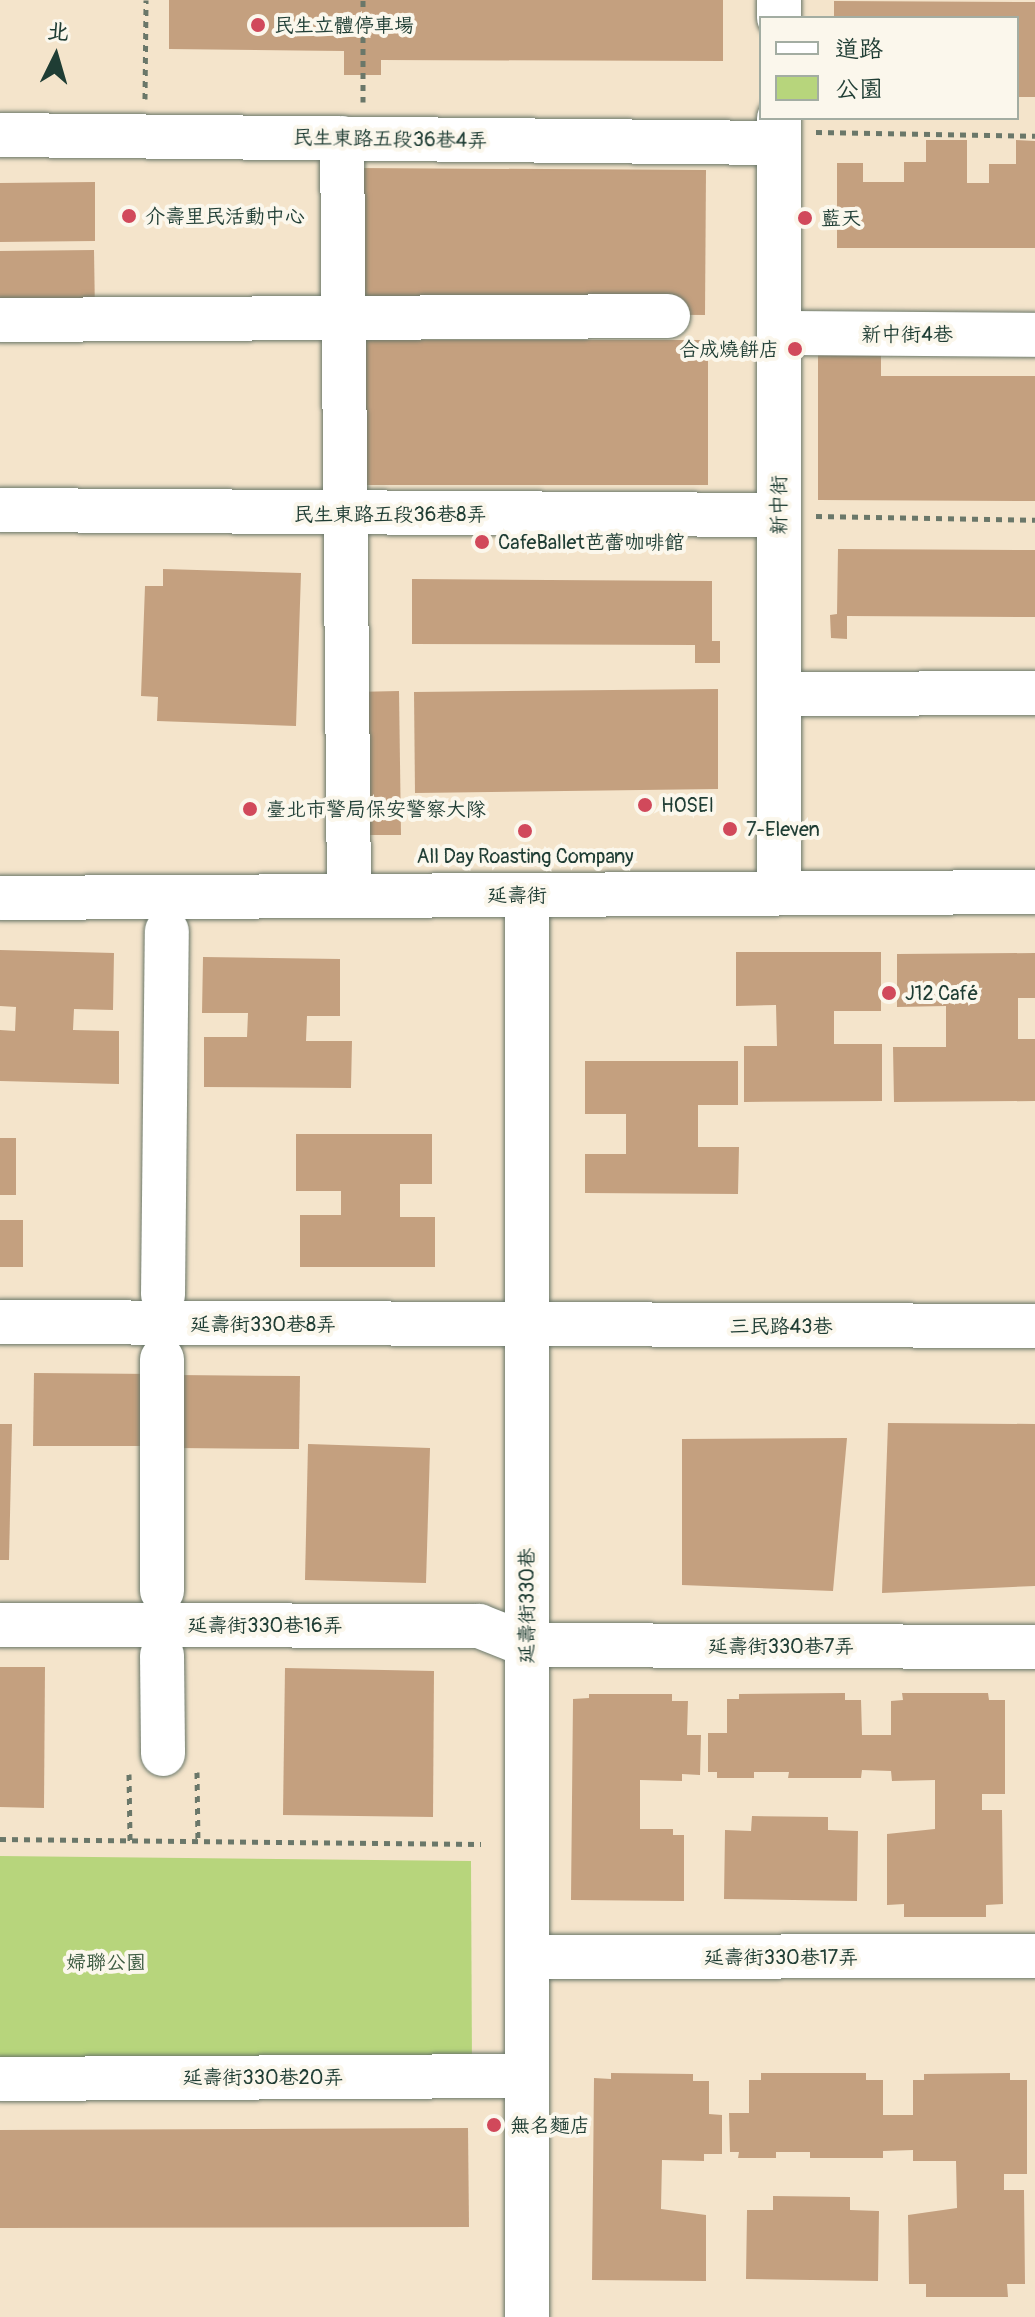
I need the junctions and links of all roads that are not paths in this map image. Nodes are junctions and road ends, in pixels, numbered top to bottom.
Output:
1 (779, 131) edge
2 (0, 135) edge
3 (352, 138) junction
4 (668, 316) dead end
5 (344, 318) junction
6 (0, 320) edge
7 (779, 333) junction
8 (1035, 335) edge
9 (0, 510) edge
10 (344, 515) junction
11 (779, 515) junction
12 (1035, 693) edge
13 (779, 694) junction
14 (1035, 892) edge
15 (779, 893) junction
16 (349, 894) junction
17 (527, 896) junction
18 (0, 898) edge
19 (167, 931) dead end
20 (163, 1295) dead end
21 (0, 1322) edge
22 (1035, 1326) edge
23 (527, 1327) junction
24 (162, 1359) dead end
25 (162, 1591) dead end
26 (0, 1625) edge
27 (527, 1645) junction
28 (1035, 1647) edge
29 (162, 1655) dead end
30 (163, 1754) dead end
31 (1035, 1956) edge
32 (527, 1957) junction
33 (527, 2076) junction
34 (0, 2079) edge
35 (527, 2317) edge

1 - 3 street, 民生東路五段36巷4弄
1 - 7 street, 新中街
2 - 3 street, 民生東路五段36巷4弄
3 - 5 street
4 - 5 street
5 - 6 street
5 - 10 street
7 - 8 street, 新中街4巷
7 - 11 street, 新中街
9 - 10 street, 民生東路五段36巷8弄
10 - 11 street, 民生東路五段36巷8弄
10 - 16 street
11 - 13 street, 新中街
12 - 13 street
13 - 15 street, 新中街
14 - 15 street, 延壽街
15 - 17 street, 延壽街
16 - 17 street, 延壽街
16 - 18 street, 延壽街
17 - 23 street, 延壽街330巷
19 - 20 street
21 - 23 street, 延壽街330巷8弄
22 - 23 street, 三民路43巷
23 - 27 street, 延壽街330巷
24 - 25 street
26 - 27 street, 延壽街330巷16弄
27 - 28 street, 延壽街330巷7弄
27 - 32 street, 延壽街330巷
29 - 30 street
31 - 32 street, 延壽街330巷17弄
32 - 33 street, 延壽街330巷
33 - 34 street, 延壽街330巷20弄
33 - 35 street, 延壽街330巷

